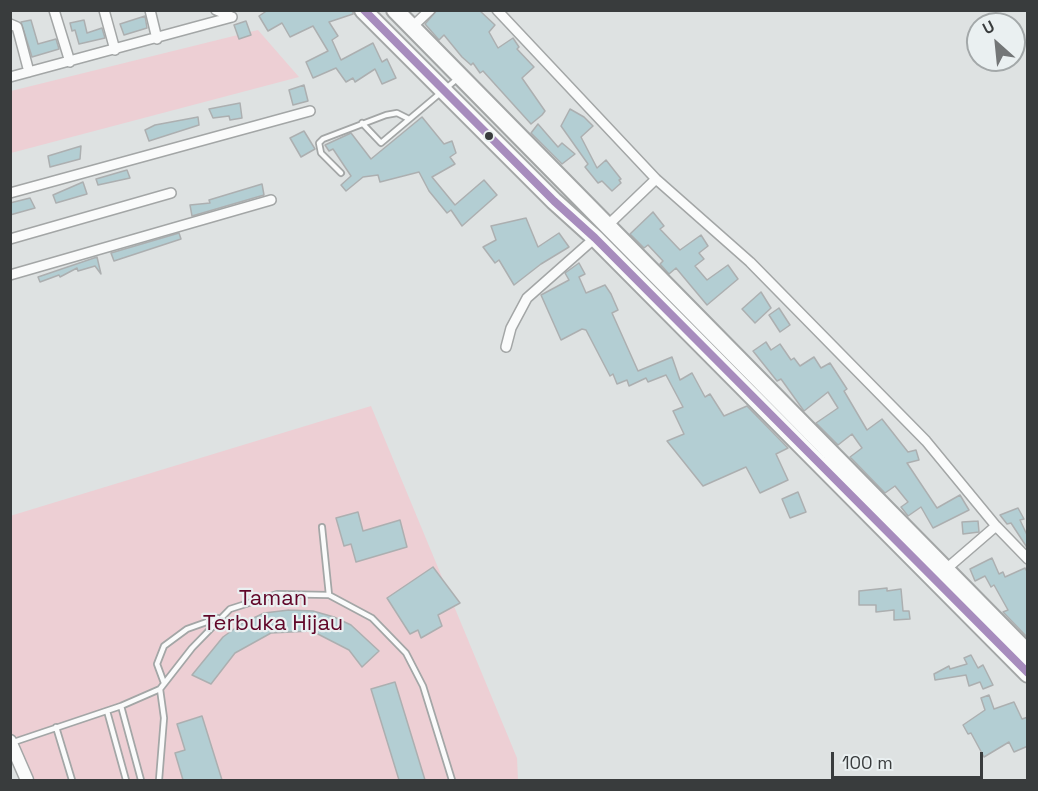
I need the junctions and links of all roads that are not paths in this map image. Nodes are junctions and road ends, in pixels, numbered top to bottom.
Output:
1 (54, 10) edge
2 (104, 10) edge
3 (150, 10) edge
4 (216, 10) edge
5 (363, 10) edge
6 (395, 10) edge
7 (430, 10) edge
8 (497, 10) edge
9 (10, 24) edge
10 (412, 27) junction
11 (157, 39) junction
12 (116, 50) junction
13 (70, 62) junction
14 (29, 72) junction
15 (461, 75) junction
16 (10, 77) edge
17 (443, 91) junction
18 (310, 111) dead end
19 (409, 119) junction
20 (362, 123) junction
21 (341, 174) dead end
22 (656, 179) junction
23 (10, 193) edge
24 (171, 193) dead end
25 (271, 200) dead end
26 (601, 232) junction
27 (10, 239) edge
28 (10, 275) edge
29 (506, 347) dead end
30 (801, 434) junction
31 (996, 526) junction
32 (322, 527) dead end
33 (1028, 559) edge
34 (945, 570) junction
35 (329, 595) junction
36 (218, 618) junction
37 (1028, 653) edge
38 (1028, 674) edge
39 (164, 682) junction
40 (160, 689) junction
41 (121, 706) junction
42 (106, 711) junction
43 (56, 727) junction
44 (11, 742) edge
45 (15, 763) edge
46 (27, 780) edge
47 (72, 780) edge
48 (126, 780) edge
49 (141, 780) edge
50 (159, 780) edge
51 (452, 780) edge

1 - 13 street
2 - 12 street
3 - 11 street
4 - 11 street
5 - 17 highway
6 - 10 highway
7 - 10 street
8 - 22 street
9 - 14 street
10 - 15 highway
11 - 12 street
12 - 13 street
13 - 14 street
14 - 16 street
15 - 17 lane
15 - 26 highway
17 - 19 lane
17 - 26 highway
18 - 23 street
19 - 20 lane
19 - 20 lane
20 - 21 lane
22 - 26 street
22 - 31 street
24 - 27 street
25 - 28 street
26 - 29 street
26 - 30 highway
30 - 34 highway
30 - 38 highway
31 - 33 street
31 - 34 street
32 - 35 lane
34 - 37 highway
35 - 36 lane
35 - 51 lane
36 - 39 lane
36 - 39 lane
39 - 40 lane
40 - 41 lane
40 - 50 lane
41 - 42 lane
41 - 49 lane
42 - 43 lane
42 - 48 lane
43 - 44 lane
43 - 47 lane
44 - 45 street
45 - 46 street

